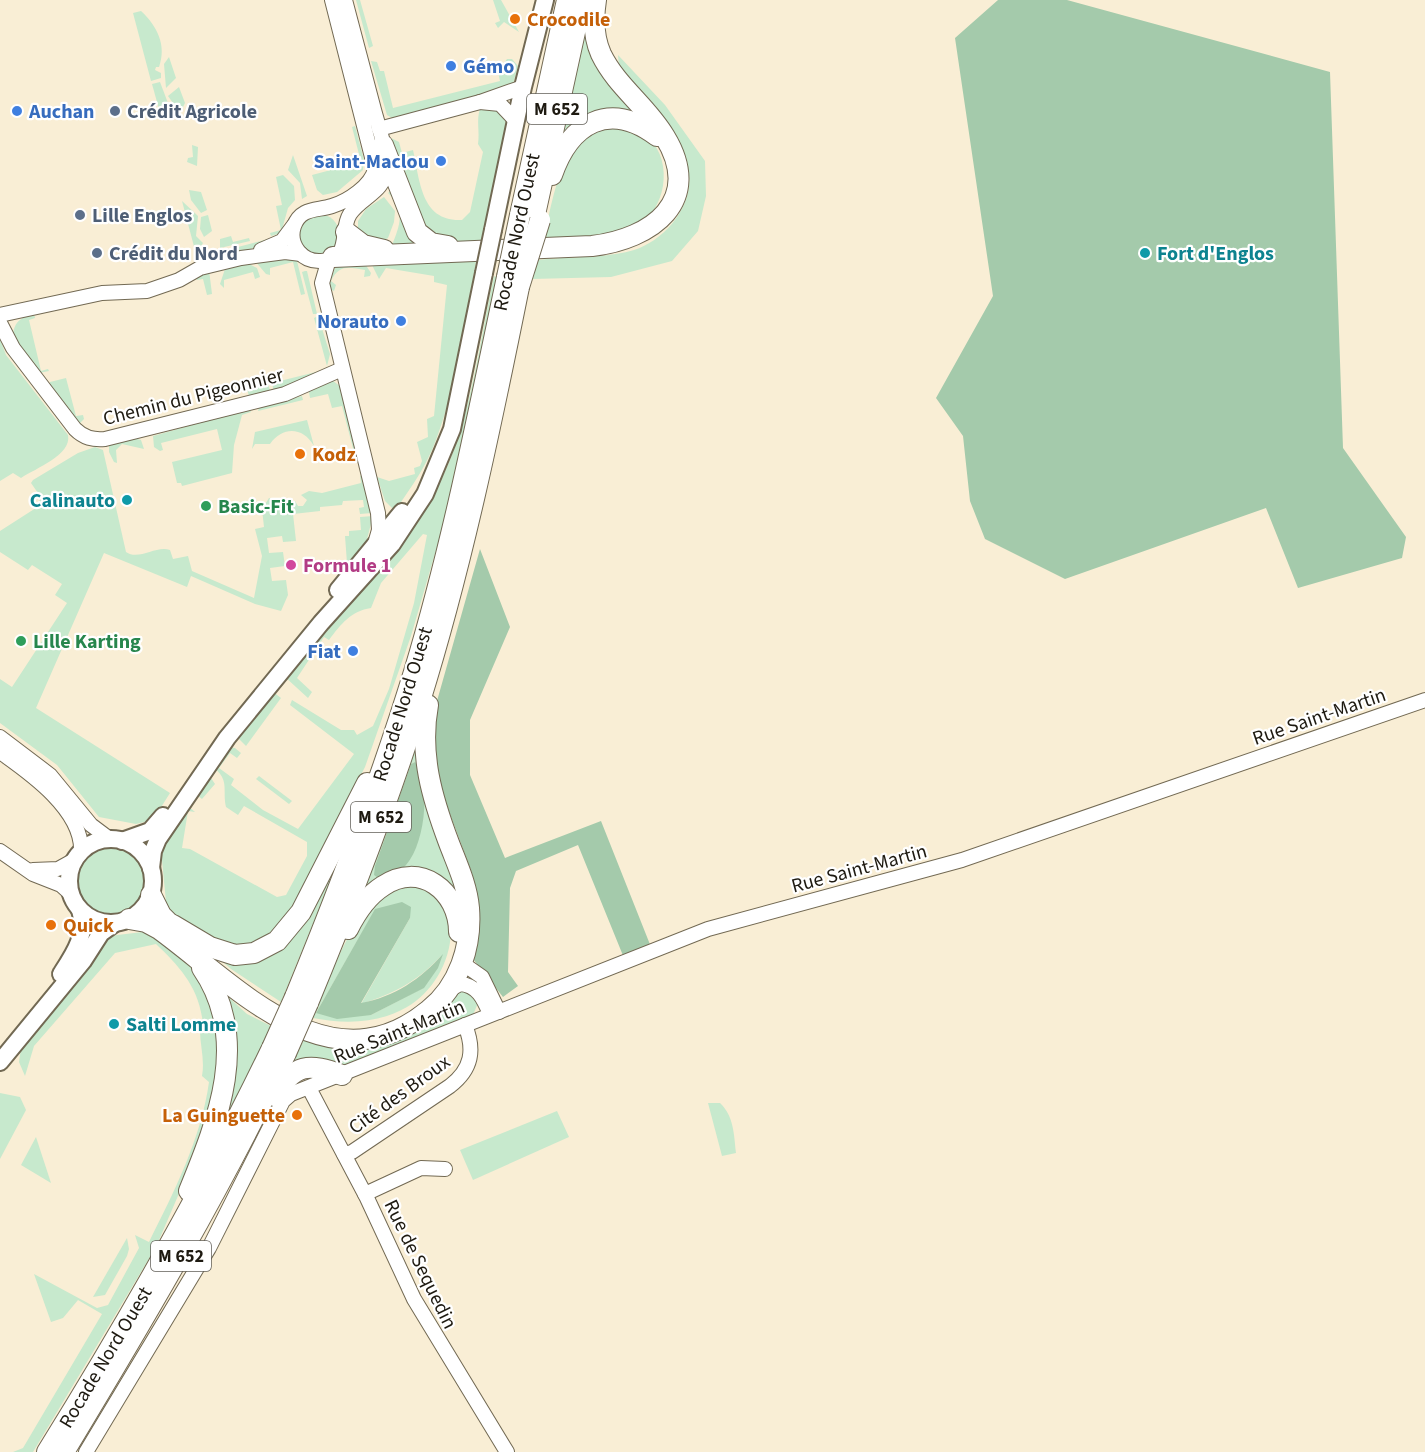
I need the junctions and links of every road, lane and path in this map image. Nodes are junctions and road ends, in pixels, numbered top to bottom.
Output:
1 (333, 0) edge
2 (345, 0) edge
3 (545, 0) edge
4 (567, 0) edge
5 (582, 0) edge
6 (596, 0) edge
7 (523, 87) junction
8 (480, 102) junction
9 (516, 121) junction
10 (381, 137) junction
11 (672, 150) junction
12 (324, 208) junction
13 (532, 218) junction
14 (294, 225) junction
15 (346, 230) junction
16 (477, 250) junction
17 (429, 252) junction
18 (304, 256) junction
19 (331, 258) junction
20 (235, 259) junction
21 (513, 282) junction
22 (29, 309) junction
23 (0, 315) edge
24 (0, 323) edge
25 (8, 338) junction
26 (338, 351) junction
27 (342, 369) junction
28 (461, 384) junction
29 (371, 479) junction
30 (393, 523) junction
31 (392, 544) junction
32 (373, 548) junction
33 (442, 627) junction
34 (415, 670) junction
35 (1425, 700) edge
36 (0, 737) edge
37 (0, 752) edge
38 (117, 840) junction
39 (0, 851) edge
40 (78, 856) junction
41 (20, 865) junction
42 (151, 868) junction
43 (71, 894) junction
44 (151, 895) junction
45 (80, 910) junction
46 (122, 921) junction
47 (168, 921) junction
48 (195, 959) junction
49 (462, 963) junction
50 (446, 984) junction
51 (302, 1000) junction
52 (495, 1014) junction
53 (36, 1016) junction
54 (465, 1025) junction
55 (3, 1052) edge
56 (342, 1075) joint
57 (312, 1080) junction
58 (344, 1154) junction
59 (445, 1169) dead end
60 (365, 1194) junction
61 (169, 1263) junction
62 (48, 1452) edge
63 (64, 1452) edge
64 (86, 1452) edge
65 (507, 1452) edge

1 - 12 street
2 - 10 street
3 - 7 main road
4 - 13 highway, Rocade Nord Ouest / M 652
5 - 13 highway, Rocade Nord Ouest / M 652
6 - 11 highway
7 - 8 street
7 - 9 main road
8 - 9 street
8 - 10 street
9 - 28 main road, bridge
10 - 15 street
10 - 16 highway
11 - 13 highway
11 - 16 highway
12 - 14 street
12 - 15 street
13 - 21 highway, bridge
14 - 18 street
14 - 20 street
15 - 17 highway
15 - 19 street
16 - 17 highway
17 - 19 highway
18 - 19 street
18 - 20 street
18 - 26 street
19 - 26 street
20 - 22 street
21 - 33 highway, Rocade Nord Ouest / M 652
21 - 34 highway, Rocade Nord Ouest / M 652
22 - 23 street
22 - 25 street
24 - 25 street, Chemin du Pigeonnier
25 - 27 street, Chemin du Pigeonnier
26 - 27 street
27 - 29 street
28 - 30 main road
28 - 31 main road
29 - 30 street
29 - 32 street
30 - 31 street
30 - 32 main road
31 - 42 main road
32 - 38 main road
33 - 49 highway
33 - 51 highway, Rocade Nord Ouest / M 652
34 - 47 highway
34 - 51 highway, Rocade Nord Ouest / M 652
35 - 52 street, Rue Saint-Martin
36 - 38 street
37 - 40 street
38 - 40 main road
38 - 42 main road
39 - 41 street
40 - 41 street
40 - 43 main road
41 - 43 street
42 - 44 main road
43 - 45 main road
44 - 46 main road
44 - 47 highway
45 - 46 main road
45 - 53 main road
46 - 48 highway
46 - 53 main road
47 - 50 highway
48 - 50 highway
48 - 61 highway
49 - 50 highway
49 - 52 street
50 - 51 highway
50 - 52 street
51 - 61 highway, Rocade Nord Ouest / M 652, bridge
52 - 54 street, Rue Saint-Martin
53 - 55 main road
54 - 56 street, Rue Saint-Martin
54 - 58 street, Cité des Broux
56 - 57 highway
57 - 58 street, Rue de Sequedin
57 - 61 highway
57 - 64 street
58 - 60 street, Rue de Sequedin
59 - 60 street
60 - 65 street, Rue de Sequedin
61 - 62 highway, Rocade Nord Ouest / M 652
61 - 63 highway, Rocade Nord Ouest / M 652

